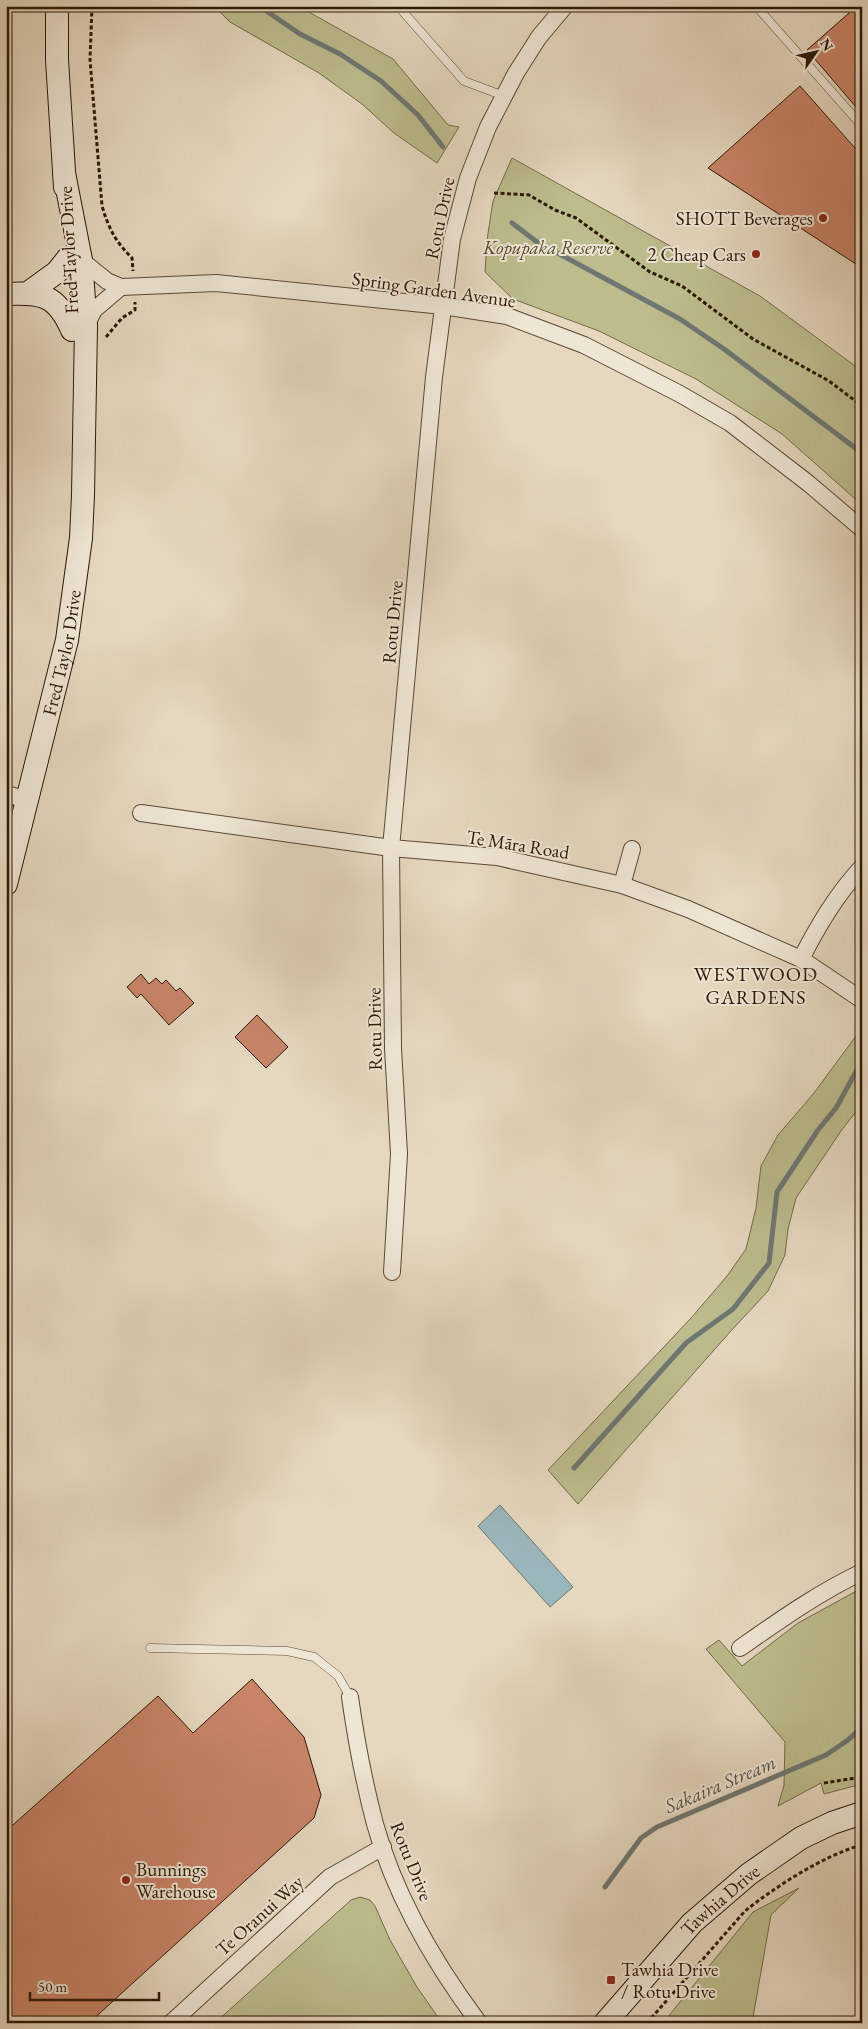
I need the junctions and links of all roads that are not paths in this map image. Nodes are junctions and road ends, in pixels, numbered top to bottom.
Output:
1 (57, 6) edge
2 (398, 6) edge
3 (564, 6) edge
4 (756, 6) edge
5 (504, 96) junction
6 (862, 126) edge
7 (74, 259) junction
8 (121, 287) junction
9 (28, 293) junction
10 (6, 294) edge
11 (444, 306) junction
12 (79, 328) junction
13 (862, 528) edge
14 (6, 794) edge
15 (28, 800) junction
16 (141, 813) dead end
17 (391, 848) junction
18 (632, 849) dead end
19 (862, 867) edge
20 (6, 884) edge
21 (622, 885) junction
22 (801, 959) junction
23 (862, 1000) edge
24 (392, 1272) dead end
25 (862, 1572) edge
26 (150, 1648) dead end
27 (740, 1648) dead end
28 (350, 1697) joint
29 (862, 1813) edge
30 (383, 1847) junction
31 (171, 2023) edge
32 (479, 2023) edge
33 (605, 2023) edge

1 - 7 main road, Fred Taylor Drive
2 - 5 lane
3 - 5 street, Rotu Drive
4 - 6 lane
5 - 11 street, Rotu Drive
7 - 8 street
7 - 9 main road
7 - 12 main road, Fred Taylor Drive
8 - 11 street, Spring Garden Avenue
8 - 12 street
9 - 10 main road
9 - 12 main road
11 - 13 street, Spring Garden Avenue
11 - 17 street, Rotu Drive
12 - 15 main road, Fred Taylor Drive
14 - 15 street
15 - 20 main road, Fred Taylor Drive
16 - 17 street, Te Māra Road
17 - 21 street, Te Māra Road
17 - 24 street, Rotu Drive
18 - 21 street
19 - 22 street
21 - 22 street, Te Māra Road
22 - 23 street, Te Māra Road
25 - 27 street
26 - 28 lane
28 - 30 street, Rotu Drive
29 - 33 main road, Tawhia Drive
30 - 31 street, Te Oranui Way
30 - 32 street, Rotu Drive

